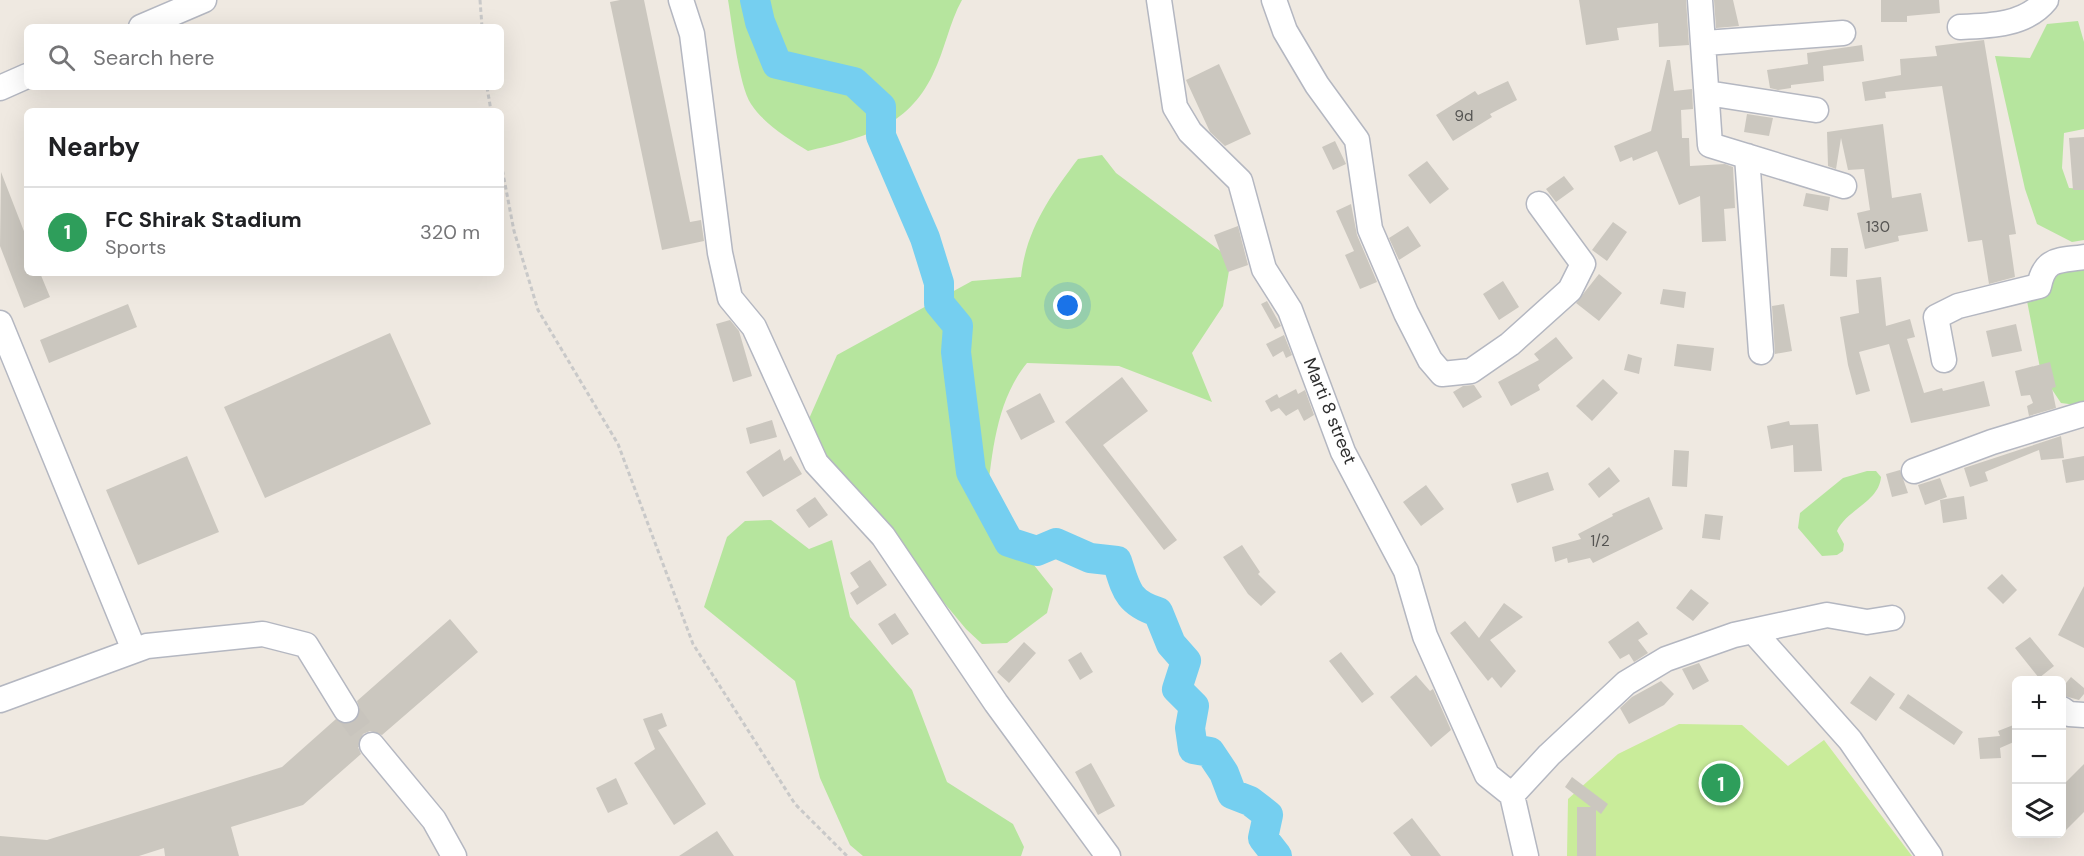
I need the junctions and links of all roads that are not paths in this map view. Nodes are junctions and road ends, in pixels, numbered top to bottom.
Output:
1 (204, 0) edge
2 (681, 0) edge
3 (1158, 0) edge
4 (1274, 0) edge
5 (1700, 0) edge
6 (2046, 0) edge
7 (148, 24) edge
8 (1960, 27) dead end
9 (1843, 33) dead end
10 (1704, 43) junction
11 (24, 77) edge
12 (0, 88) edge
13 (1707, 93) junction
14 (1816, 110) dead end
15 (1747, 156) junction
16 (1844, 186) dead end
17 (1539, 204) dead end
18 (2084, 257) edge
19 (0, 323) edge
20 (1761, 352) dead end
21 (1944, 360) dead end
22 (2084, 414) edge
23 (1914, 471) dead end
24 (1892, 618) dead end
25 (1753, 631) junction
26 (134, 650) junction
27 (0, 700) edge
28 (346, 710) tunnel mouth
29 (2066, 712) edge
30 (2084, 715) edge
31 (372, 745) tunnel mouth
32 (1512, 795) junction
33 (454, 856) edge
34 (1108, 856) edge
35 (1526, 856) edge
36 (1930, 856) edge

1 - 7 street
2 - 34 street
3 - 32 street, Marti 8 street
4 - 17 street
5 - 10 street
6 - 8 street
9 - 10 street
10 - 13 street
11 - 12 street
13 - 14 street
13 - 15 street
15 - 16 street
15 - 20 street
18 - 21 street
19 - 26 street
22 - 23 street
24 - 25 street
25 - 32 street
25 - 36 street
26 - 27 street
26 - 28 street
29 - 30 street
31 - 33 street
32 - 35 street

